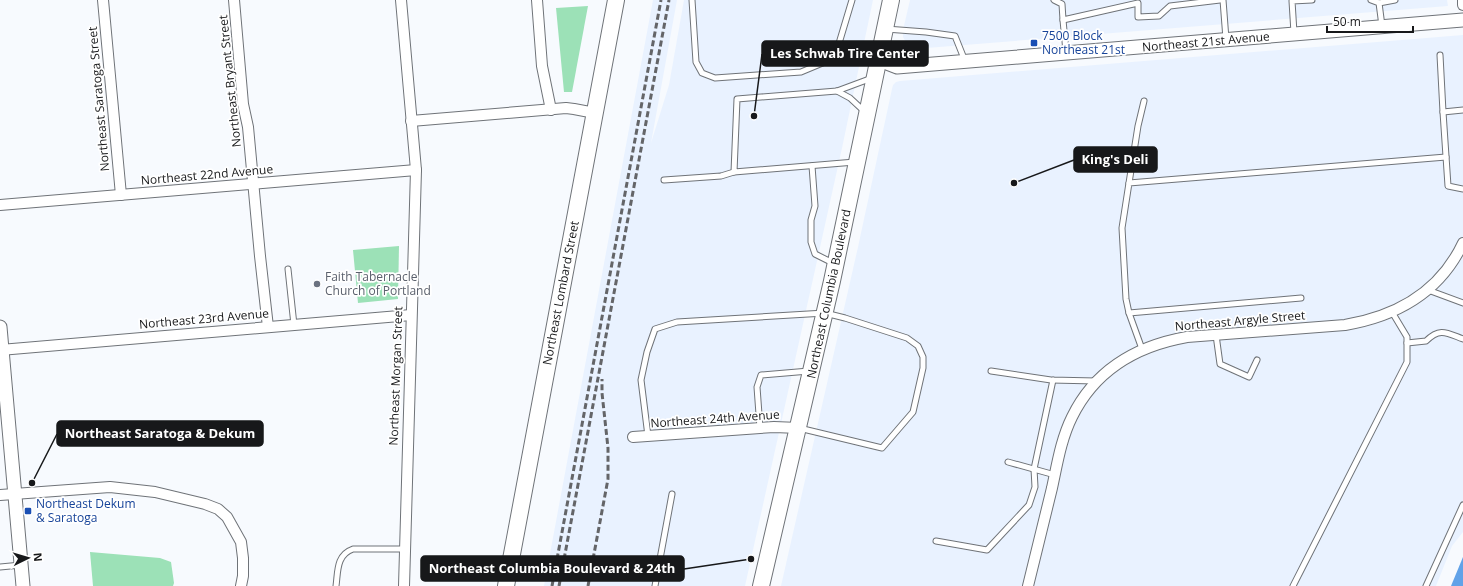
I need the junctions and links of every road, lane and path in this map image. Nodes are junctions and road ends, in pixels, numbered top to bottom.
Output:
1 (103, 0) edge
2 (234, 0) edge
3 (401, 0) edge
4 (536, 0) edge
5 (616, 0) edge
6 (692, 0) edge
7 (852, 0) edge
8 (891, 0) edge
9 (1054, 0) edge
10 (1221, 0) edge
11 (1292, 0) edge
12 (1312, 0) edge
13 (1371, 0) edge
14 (1395, 0) edge
15 (1463, 0) edge
16 (1379, 3) junction
17 (1463, 5) edge
18 (1063, 20) junction
19 (1463, 20) edge
20 (1382, 27) junction
21 (885, 29) junction
22 (1294, 34) junction
23 (1226, 40) junction
24 (837, 50) junction
25 (1066, 53) junction
26 (1440, 55) dead end
27 (879, 60) junction
28 (965, 61) junction
29 (875, 77) junction
30 (837, 91) junction
31 (1144, 101) dead end
32 (551, 110) junction
33 (1463, 110) edge
34 (1444, 112) junction
35 (595, 113) junction
36 (867, 115) junction
37 (411, 121) junction
38 (1446, 157) junction
39 (857, 162) junction
40 (812, 166) junction
41 (416, 170) junction
42 (734, 172) junction
43 (664, 180) dead end
44 (1129, 183) junction
45 (253, 184) junction
46 (1463, 189) edge
47 (121, 195) junction
48 (0, 205) edge
49 (1463, 243) edge
50 (1460, 257) edge
51 (836, 265) junction
52 (288, 269) dead end
53 (1427, 290) junction
54 (1301, 298) dead end
55 (1463, 303) edge
56 (1392, 312) junction
57 (825, 313) junction
58 (1129, 313) junction
59 (411, 315) junction
60 (294, 325) junction
61 (0, 327) edge
62 (268, 327) junction
63 (1216, 335) junction
64 (1463, 339) edge
65 (1407, 343) junction
66 (1142, 349) junction
67 (1, 350) edge
68 (1257, 360) dead end
69 (812, 370) junction
70 (991, 371) dead end
71 (1053, 380) junction
72 (1097, 381) junction
73 (760, 428) junction
74 (799, 428) junction
75 (648, 436) junction
76 (633, 437) dead end
77 (1008, 462) dead end
78 (1034, 469) junction
79 (1055, 475) junction
80 (15, 494) junction
81 (672, 494) dead end
82 (0, 495) edge
83 (1463, 505) edge
84 (936, 541) dead end
85 (404, 549) junction
86 (22, 565) junction
87 (0, 567) edge
88 (23, 586) edge
89 (241, 586) edge
90 (336, 586) edge
91 (404, 586) edge
92 (506, 586) edge
93 (655, 586) edge
94 (762, 586) edge
95 (1028, 586) edge
96 (1293, 586) edge
97 (1426, 586) edge

1 - 47 street, Northeast Saratoga Street
2 - 45 street, Northeast Bryant Street
3 - 37 street, Northeast Morgan Street
4 - 32 street
5 - 35 main road, Northeast Lombard Street
6 - 24 lane
7 - 24 lane
8 - 21 main road, Northeast Columbia Boulevard
9 - 18 lane
10 - 18 lane
10 - 23 lane
11 - 12 lane
11 - 22 lane
13 - 16 lane
14 - 16 lane
15 - 17 street
16 - 20 lane
18 - 25 lane
19 - 20 street, Northeast 21st Avenue
20 - 22 street, Northeast 21st Avenue
21 - 27 main road, Northeast Columbia Boulevard
21 - 28 lane
22 - 23 street, Northeast 21st Avenue
23 - 25 street, Northeast 21st Avenue
24 - 27 lane
25 - 28 street, Northeast 21st Avenue
26 - 34 lane
27 - 28 street, Northeast 21st Avenue
27 - 29 main road, Northeast Columbia Boulevard
29 - 30 lane
29 - 36 main road, Northeast Columbia Boulevard
30 - 36 lane
30 - 42 lane
31 - 44 lane
32 - 35 street
32 - 37 street
33 - 34 lane
34 - 38 lane
35 - 92 main road, Northeast Lombard Street
36 - 39 main road, Northeast Columbia Boulevard
37 - 41 street, Northeast Morgan Street
38 - 44 lane
38 - 46 lane
39 - 40 lane
39 - 51 main road, Northeast Columbia Boulevard
40 - 42 lane
40 - 51 lane
41 - 45 street, Northeast 22nd Avenue
41 - 59 street, Northeast Morgan Street
42 - 43 lane
44 - 58 lane
45 - 47 street, Northeast 22nd Avenue
45 - 62 street, Northeast Bryant Street
47 - 48 street, Northeast 22nd Avenue
49 - 50 street, Northeast Argyle Street
50 - 53 street, Northeast Argyle Street
51 - 57 main road, Northeast Columbia Boulevard
52 - 60 lane
53 - 55 lane
53 - 56 street, Northeast Argyle Street
54 - 58 lane
56 - 63 street, Northeast Argyle Street
56 - 65 lane
57 - 69 main road, Northeast Columbia Boulevard
57 - 74 lane
57 - 75 lane
58 - 66 lane
59 - 60 street, Northeast 23rd Avenue
59 - 85 street, Northeast Morgan Street
60 - 62 street, Northeast 23rd Avenue
61 - 67 street
62 - 67 street, Northeast 23rd Avenue
63 - 66 street, Northeast Argyle Street
63 - 68 lane
64 - 65 lane
65 - 96 lane
66 - 72 street, Northeast Argyle Street
67 - 80 street
69 - 73 lane
69 - 74 main road, Northeast Columbia Boulevard
70 - 71 lane
71 - 72 lane
71 - 78 lane
72 - 79 street, Northeast Argyle Street
73 - 74 street, Northeast 24th Avenue
73 - 75 street, Northeast 24th Avenue
74 - 94 main road, Northeast Columbia Boulevard
75 - 76 street, Northeast 24th Avenue
77 - 78 lane
78 - 79 lane
78 - 84 lane
79 - 95 street, Northeast Argyle Street
80 - 82 street
80 - 86 street
80 - 89 street
81 - 93 lane
83 - 97 lane
85 - 90 lane
85 - 91 street, Northeast Morgan Street
86 - 87 lane
86 - 88 street

